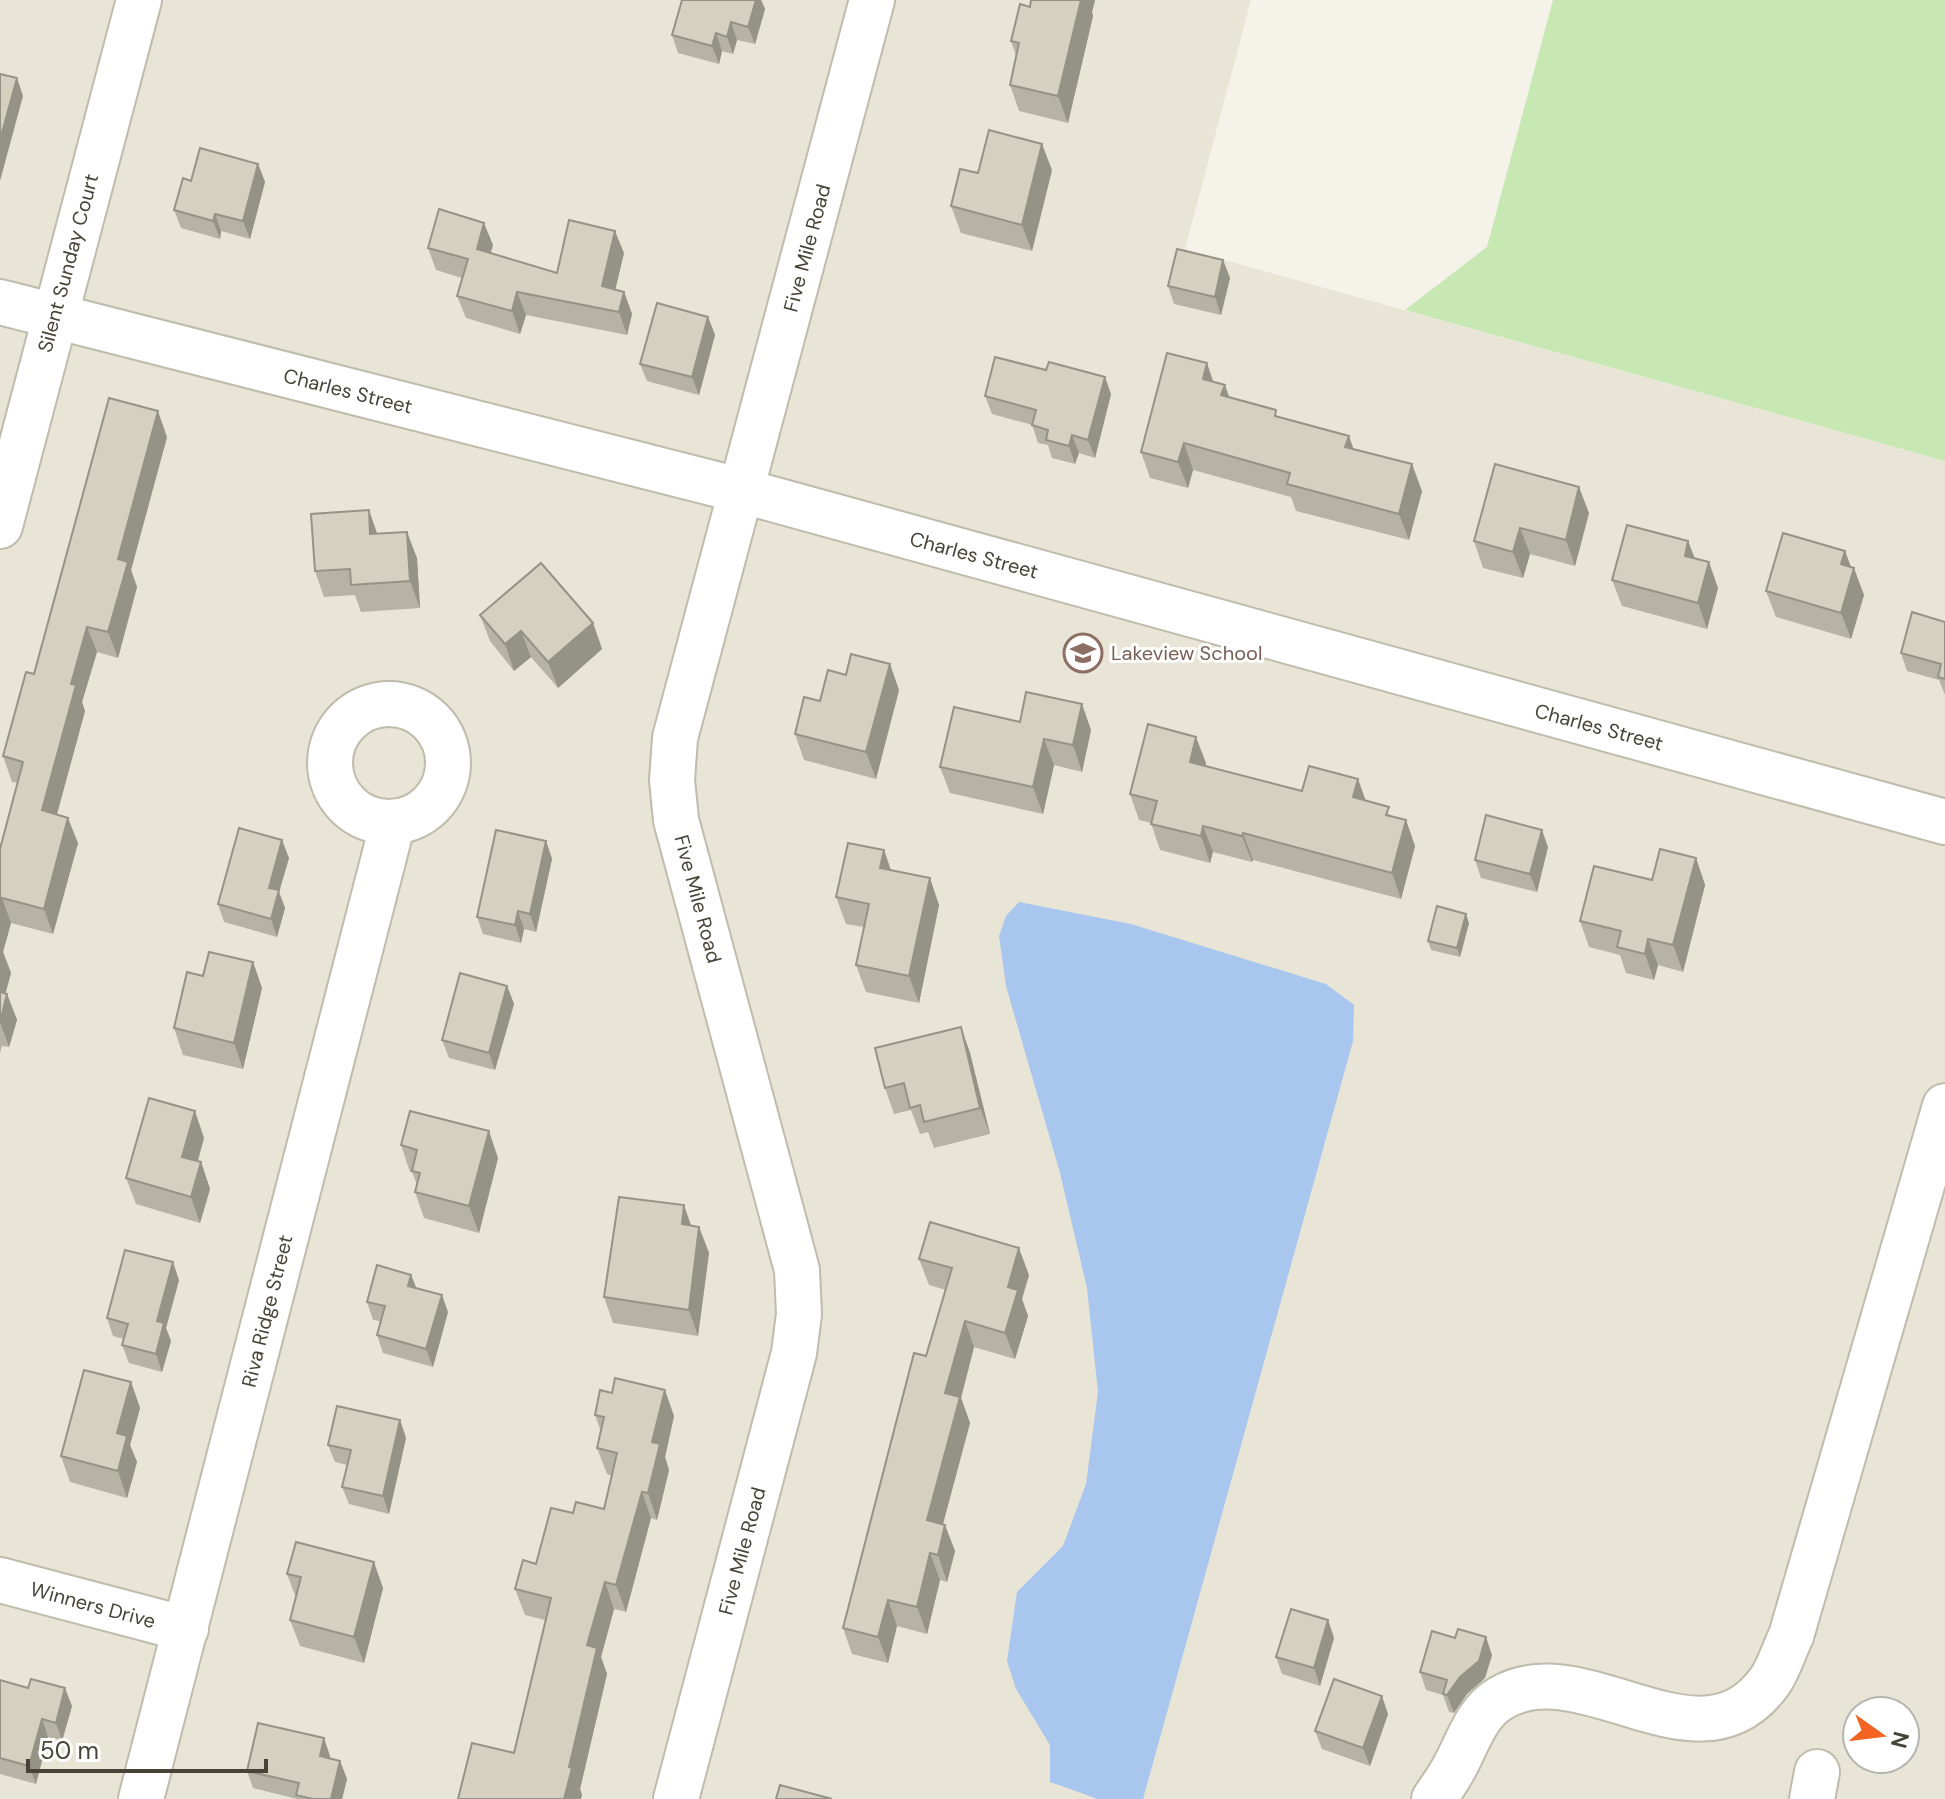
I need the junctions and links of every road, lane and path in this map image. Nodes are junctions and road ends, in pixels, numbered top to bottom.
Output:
1 (139, 0) edge
2 (872, 0) edge
3 (0, 302) edge
4 (54, 316) junction
5 (743, 491) junction
6 (0, 526) edge
7 (393, 822) dead end
8 (1945, 822) edge
9 (1945, 1106) edge
10 (0, 1580) edge
11 (186, 1629) junction
12 (141, 1799) edge
13 (676, 1799) edge
14 (1434, 1799) edge

1 - 4 street, Silent Sunday Court
2 - 5 street, Five Mile Road
3 - 4 street, Charles Street
4 - 5 street, Charles Street
4 - 6 street, Silent Sunday Court
5 - 8 street, Charles Street
5 - 13 street, Five Mile Road
7 - 11 street, Riva Ridge Street
9 - 14 street
10 - 11 street, Winners Drive
11 - 12 street, Riva Ridge Street

